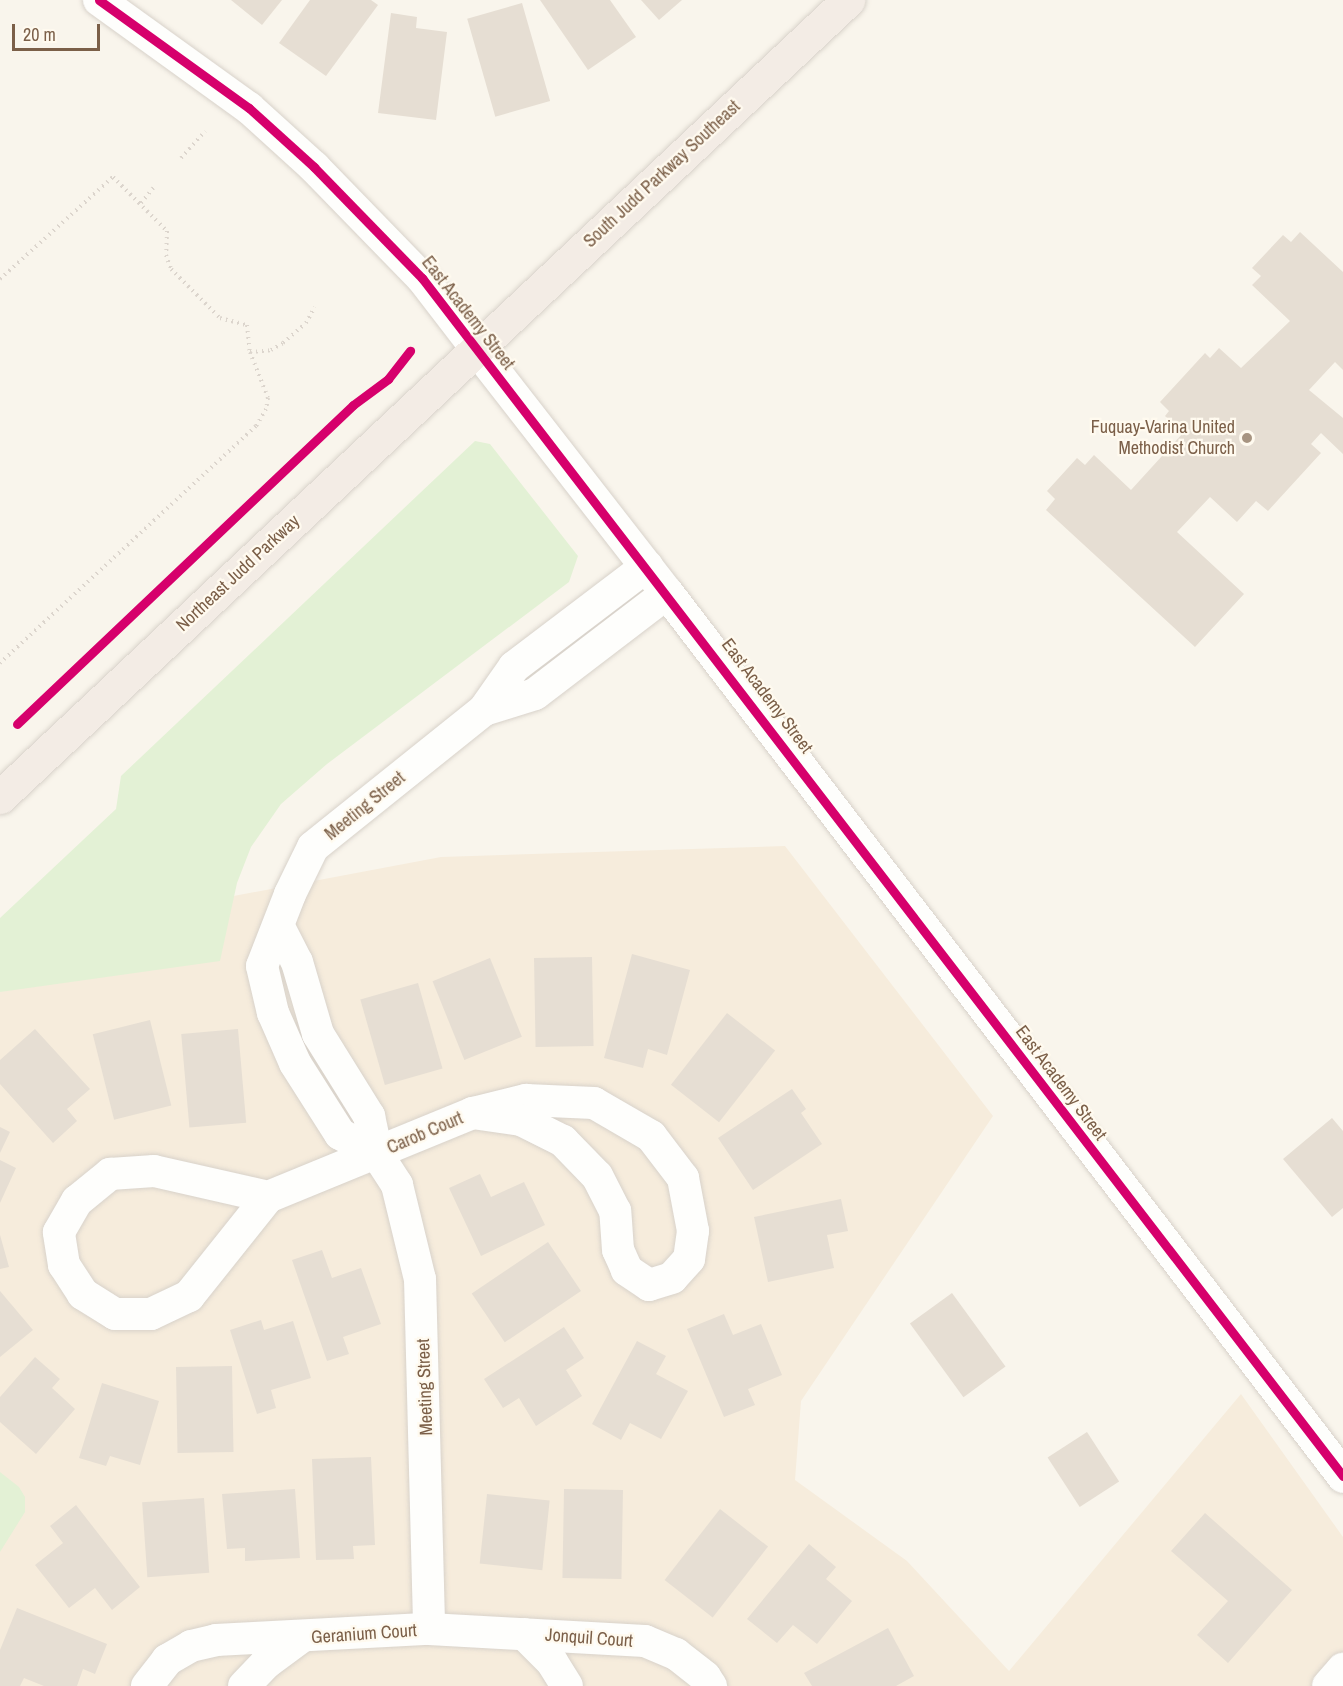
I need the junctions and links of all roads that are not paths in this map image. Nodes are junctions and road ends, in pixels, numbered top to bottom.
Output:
1 (99, 0) edge
2 (848, 0) edge
3 (476, 348) junction
4 (647, 567) junction
5 (667, 593) junction
6 (484, 710) junction
7 (0, 797) edge
8 (473, 1113) junction
9 (377, 1154) junction
10 (268, 1197) junction
11 (1343, 1476) edge
12 (429, 1629) junction
13 (524, 1634) junction
14 (300, 1638) junction
15 (1343, 1669) edge
16 (147, 1686) edge
17 (244, 1686) edge
18 (567, 1686) edge
19 (711, 1686) edge
20 (1328, 1686) edge

1 - 3 street, East Academy Street
2 - 3 highway, South Judd Parkway Southeast
3 - 4 street, East Academy Street
3 - 7 highway, Northeast Judd Parkway
4 - 5 street, East Academy Street
4 - 6 street, Meeting Street
5 - 6 street, Meeting Street
5 - 11 street, East Academy Street
6 - 9 street, Meeting Street
8 - 8 street, Carob Court
8 - 9 street, Carob Court
9 - 10 street, Carob Court
9 - 12 street, Meeting Street
10 - 10 street
12 - 13 street, Jonquil Court
12 - 14 street, Geranium Court
13 - 18 street, Jonquil Court
13 - 19 street, Jonquil Court
14 - 16 street, Geranium Court
14 - 17 street, Geranium Court
15 - 20 street

